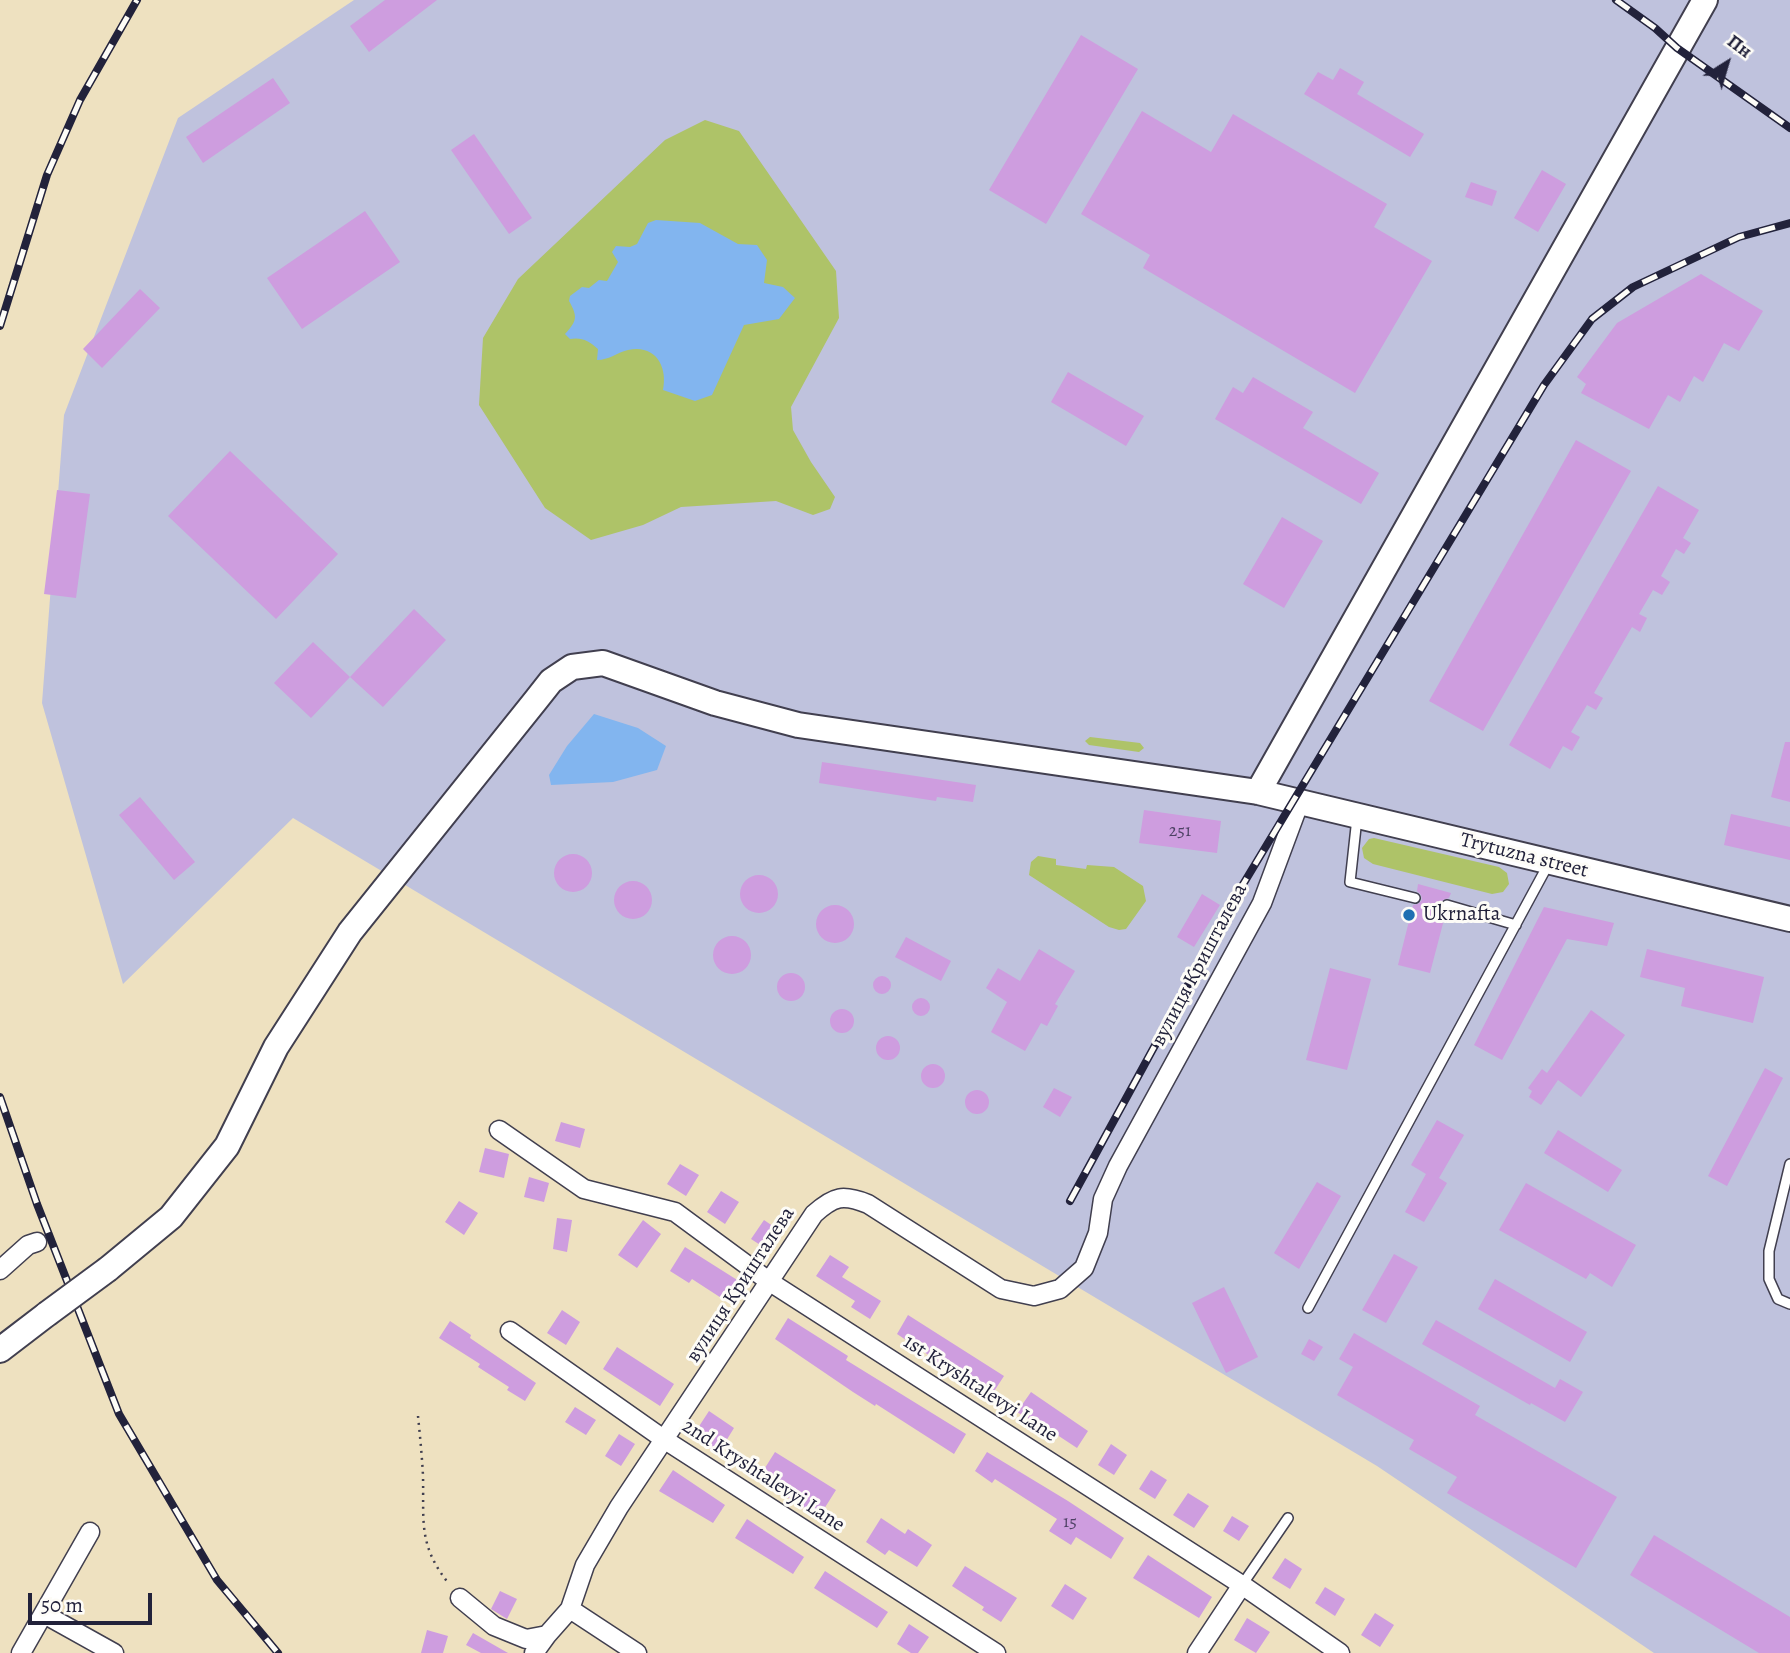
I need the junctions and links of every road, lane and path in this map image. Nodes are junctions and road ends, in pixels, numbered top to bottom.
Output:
1 (1720, 0) edge
2 (1699, 10) edge
3 (1258, 792) junction
4 (1300, 802) junction
5 (1357, 815) junction
6 (1549, 862) junction
7 (1415, 898) dead end
8 (1447, 905) dead end
9 (1790, 919) edge
10 (1516, 925) junction
11 (499, 1130) dead end
12 (1790, 1164) edge
13 (37, 1242) dead end
14 (0, 1270) edge
15 (770, 1282) junction
16 (1790, 1304) edge
17 (1308, 1308) dead end
18 (509, 1331) dead end
19 (0, 1350) edge
20 (418, 1416) dead end
21 (665, 1440) junction
22 (1288, 1518) dead end
23 (90, 1532) dead end
24 (1242, 1585) junction
25 (460, 1598) joint
26 (570, 1609) junction
27 (44, 1614) junction
28 (547, 1634) junction
29 (22, 1653) edge
30 (114, 1653) edge
31 (534, 1653) edge
32 (637, 1653) edge
33 (996, 1653) edge
34 (1197, 1653) edge
35 (1340, 1653) edge

1 - 2 street
2 - 3 street
3 - 4 street, Trytuzna street
3 - 19 street, Trytuzna street, bridge
4 - 5 street, Trytuzna street
4 - 15 street, вулиця Кришталева
5 - 6 street, Trytuzna street
5 - 7 lane
6 - 9 street, Trytuzna street
6 - 10 lane
8 - 10 lane
10 - 17 lane
11 - 15 street, 1st Kryshtalevyi Lane
12 - 16 lane
13 - 14 street
15 - 21 street, вулиця Кришталева
15 - 24 street, 1st Kryshtalevyi Lane
18 - 21 street, 2nd Kryshtalevyi Lane
20 - 25 path
21 - 26 street, вулиця Кришталева
21 - 33 street, 2nd Kryshtalevyi Lane
22 - 24 lane
23 - 27 street
24 - 34 street
24 - 35 street, 1st Kryshtalevyi Lane
25 - 28 street
26 - 28 street, вулиця Кришталева
26 - 32 street
27 - 29 street
27 - 30 street
28 - 31 street, вулиця Кришталева

